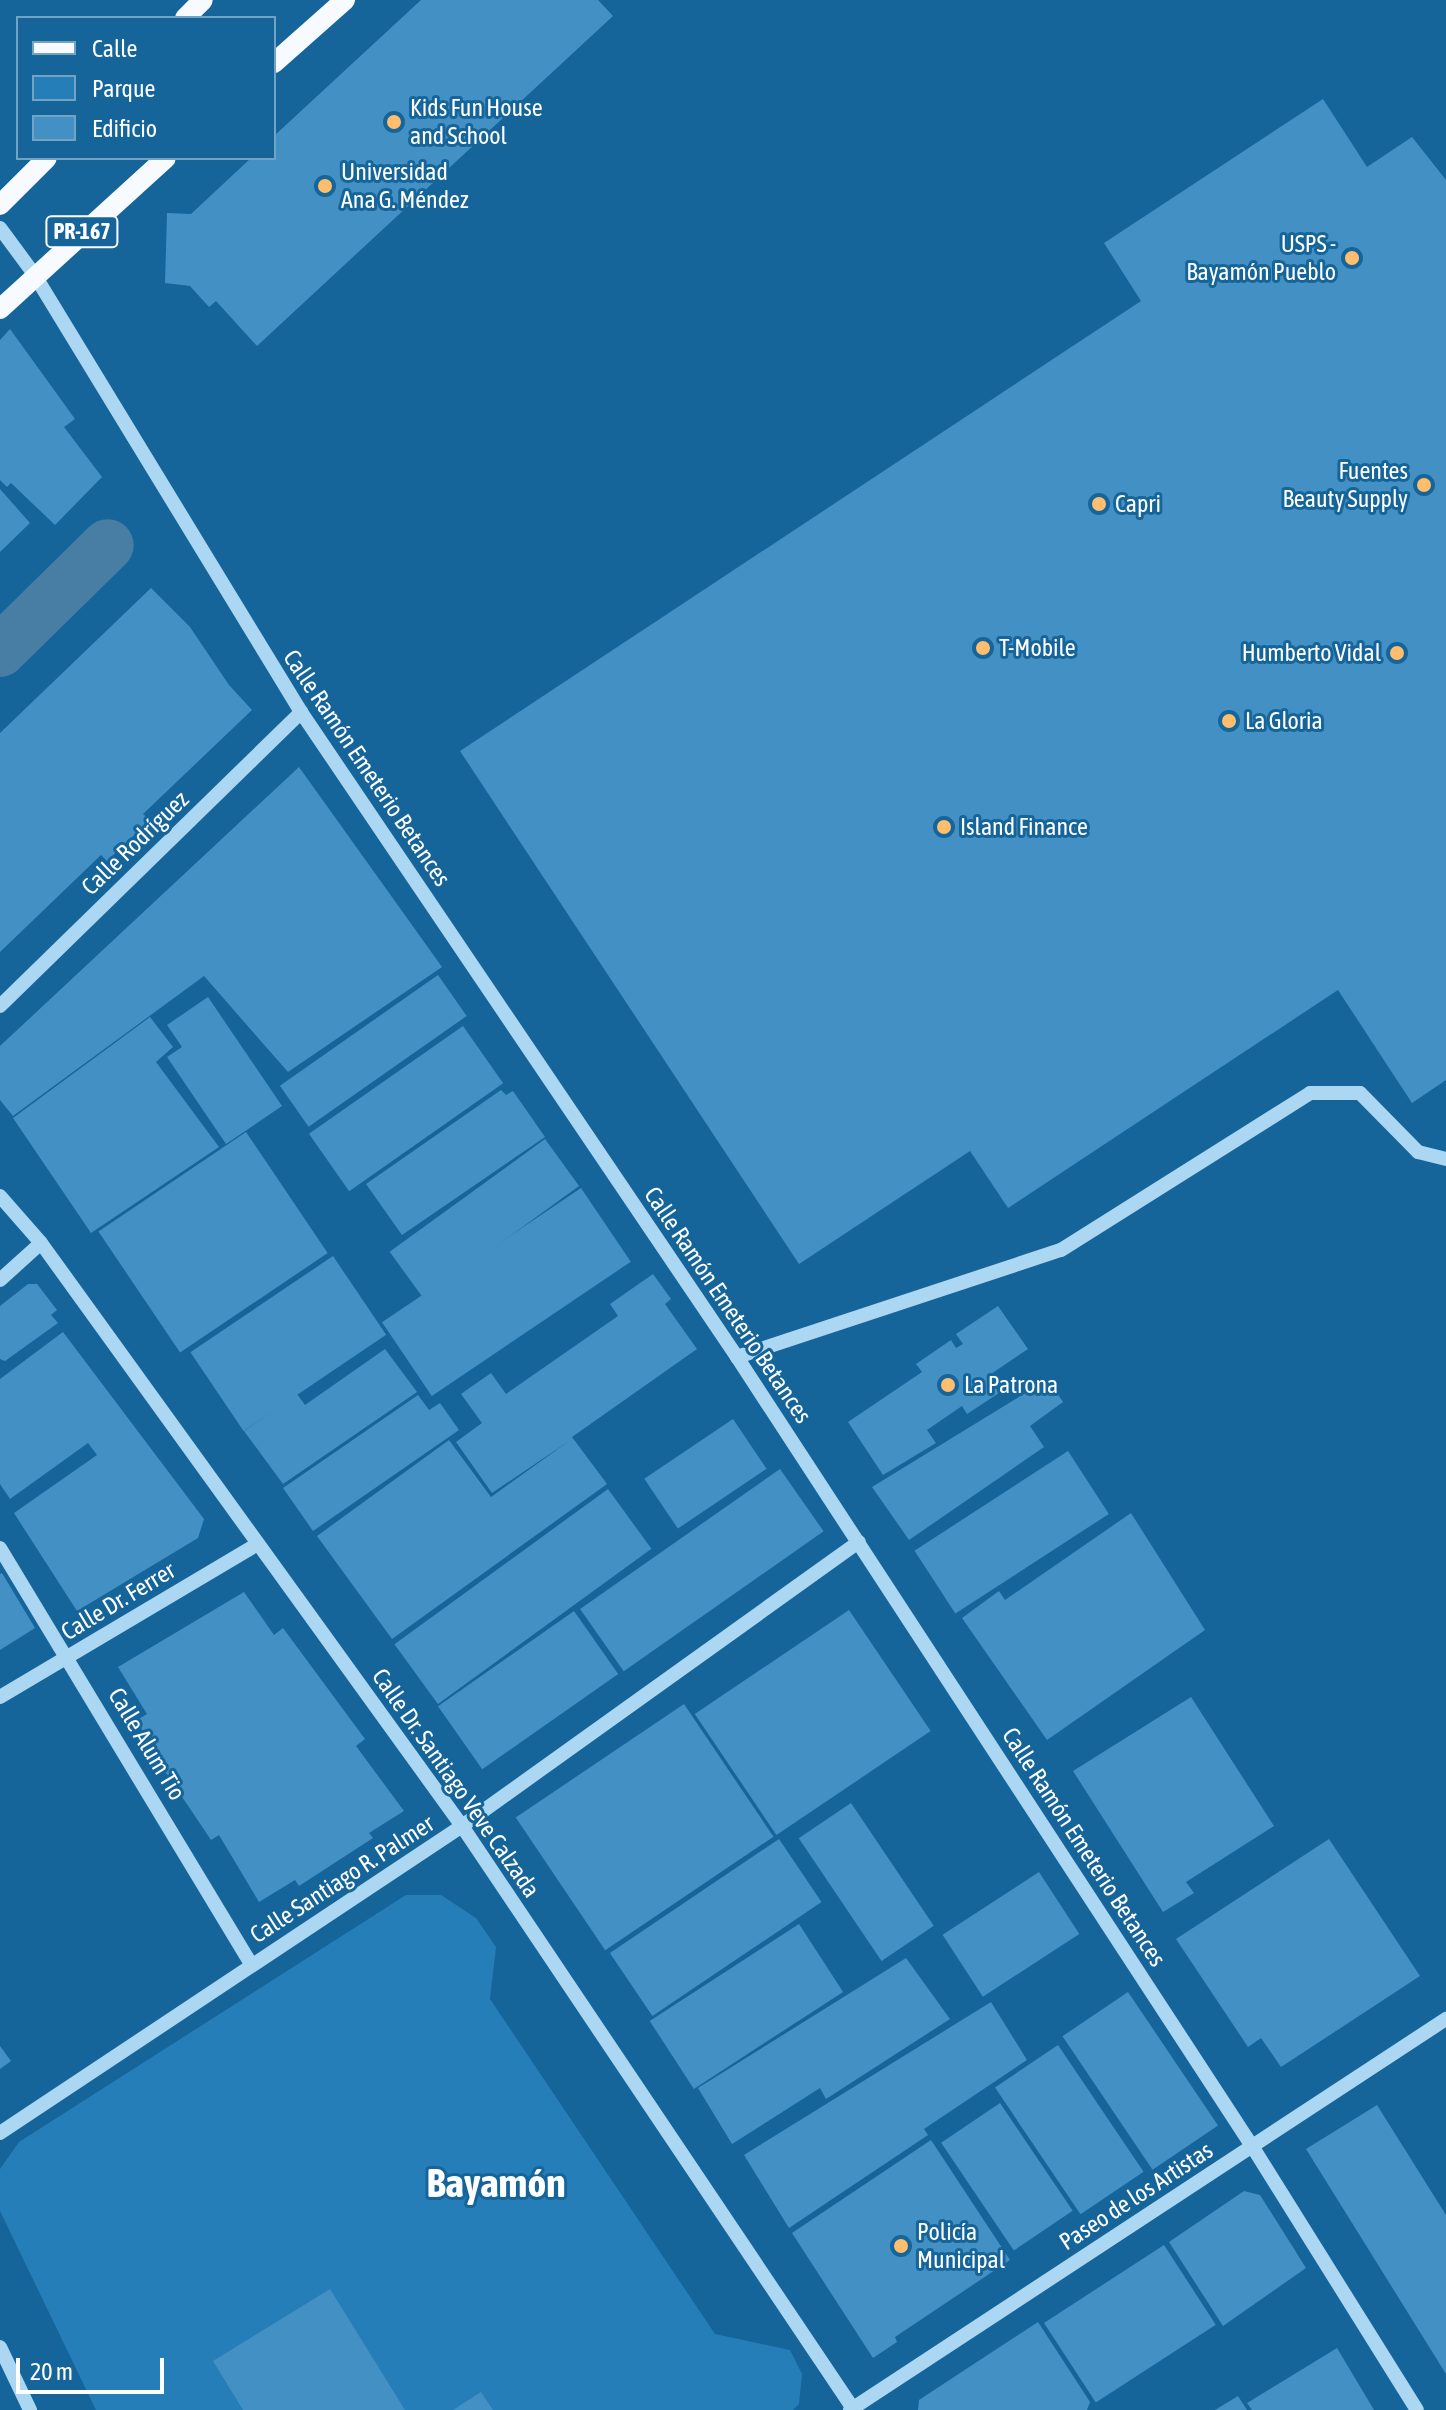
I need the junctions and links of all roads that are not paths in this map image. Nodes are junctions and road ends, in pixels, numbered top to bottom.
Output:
1 (203, 0) edge
2 (345, 0) edge
3 (187, 16) edge
4 (276, 61) edge
5 (45, 160) edge
6 (164, 160) edge
7 (0, 205) edge
8 (0, 228) edge
9 (34, 274) junction
10 (0, 309) edge
11 (301, 712) junction
12 (0, 1006) edge
13 (1446, 1159) edge
14 (0, 1196) edge
15 (41, 1243) junction
16 (0, 1280) edge
17 (737, 1357) junction
18 (859, 1542) junction
19 (258, 1544) junction
20 (0, 1548) edge
21 (69, 1656) junction
22 (0, 1697) edge
23 (462, 1826) junction
24 (252, 1965) junction
25 (1446, 2019) edge
26 (0, 2133) edge
27 (1252, 2146) junction
28 (0, 2347) edge
29 (852, 2409) edge
30 (30, 2410) edge
31 (1417, 2410) edge

1 - 3 main road
2 - 4 main road
5 - 7 main road
6 - 9 main road, PR-167
8 - 9 street, Calle Ramón Emeterio Betances
9 - 10 main road, PR-167
9 - 11 street, Calle Ramón Emeterio Betances
11 - 12 street, Calle Rodríguez
11 - 17 street, Calle Ramón Emeterio Betances
13 - 17 street
14 - 15 street, Calle Dr. Santiago Veve Calzada
15 - 16 street
15 - 19 street, Calle Dr. Santiago Veve Calzada
17 - 18 street, Calle Ramón Emeterio Betances
18 - 23 street, Calle Santiago R. Palmer
18 - 27 street, Calle Ramón Emeterio Betances
19 - 21 street, Calle Dr. Ferrer
19 - 23 street, Calle Dr. Santiago Veve Calzada
20 - 21 street, Calle Alum Tio
21 - 22 street, Calle Dr. Ferrer
21 - 24 street, Calle Alum Tio
23 - 24 street, Calle Santiago R. Palmer
23 - 29 street, Calle Dr. Santiago Veve Calzada
24 - 26 street, Calle Santiago R. Palmer
25 - 27 street, Paseo de los Artistas
27 - 29 street, Paseo de los Artistas
27 - 31 street, Calle Ramón Emeterio Betances
28 - 30 street

